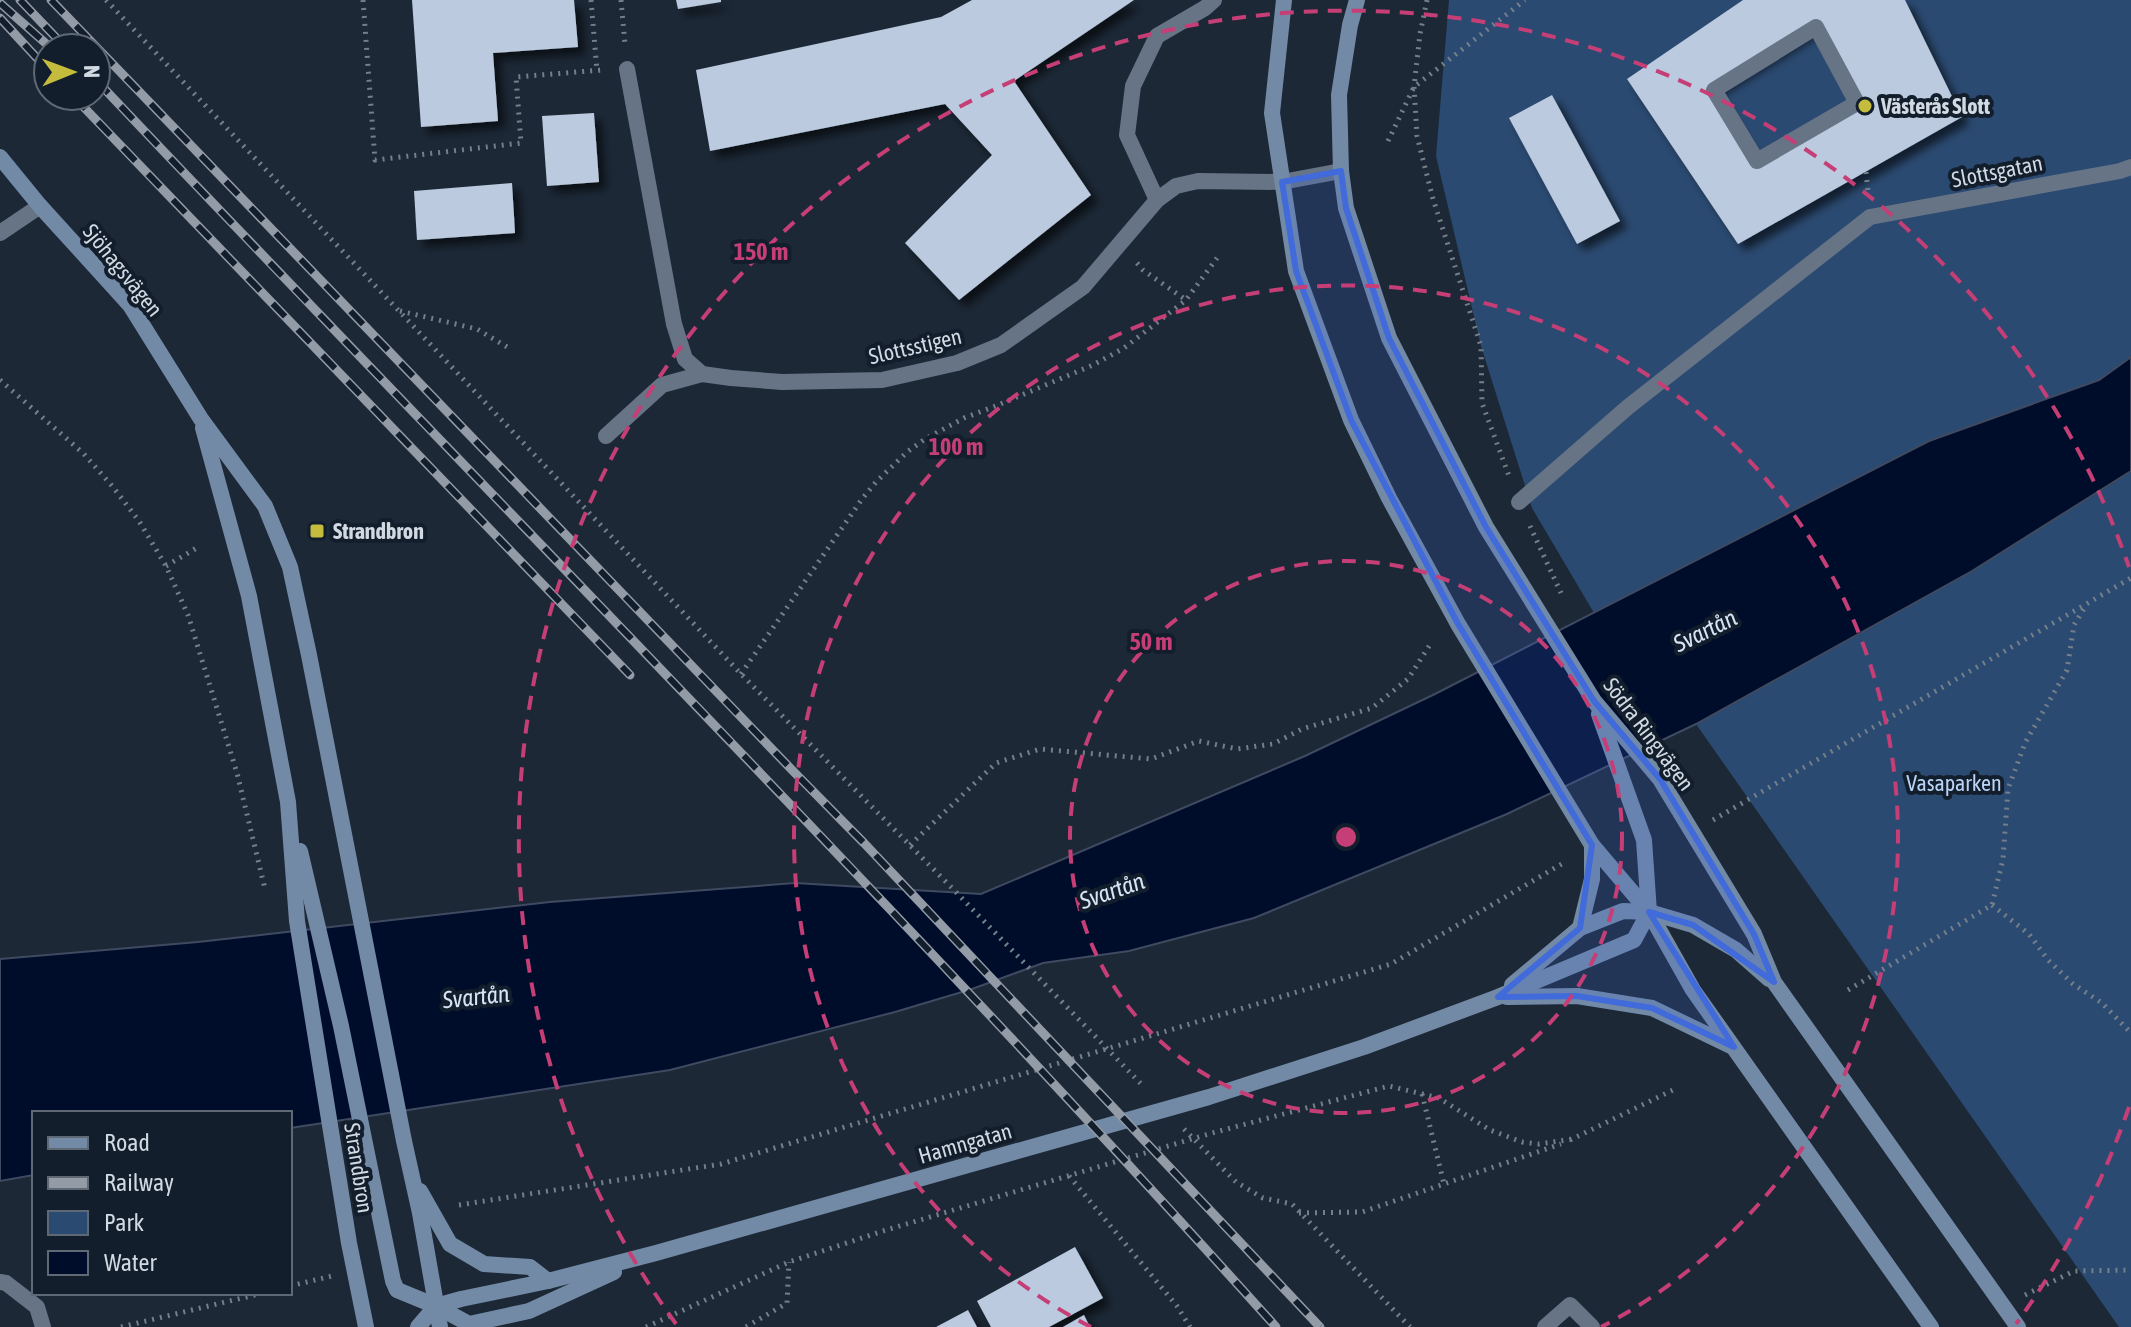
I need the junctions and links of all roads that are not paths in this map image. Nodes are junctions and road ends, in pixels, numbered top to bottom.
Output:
1 (1214, 0) edge
2 (1284, 0) edge
3 (1357, 0) edge
4 (1816, 27) joint
5 (627, 69) road end
6 (0, 157) edge
7 (2131, 167) edge
8 (1341, 171) junction
9 (1282, 182) junction
10 (1157, 200) junction
11 (40, 206) junction
12 (0, 233) edge
13 (702, 374) junction
14 (201, 419) junction
15 (606, 436) dead end
16 (1519, 502) road end
17 (1594, 701) junction
18 (288, 802) junction
19 (1592, 845) junction
20 (1649, 912) junction
21 (1580, 928) junction
22 (1774, 982) junction
23 (1498, 997) junction
24 (1734, 1047) junction
25 (411, 1176) junction
26 (656, 1253) junction
27 (548, 1281) junction
28 (0, 1282) edge
29 (436, 1306) junction
30 (529, 1311) junction
31 (43, 1327) edge
32 (366, 1327) edge
33 (418, 1327) edge
34 (440, 1327) edge
35 (518, 1327) edge
36 (1545, 1327) edge
37 (1592, 1327) edge
38 (1931, 1327) edge
39 (2018, 1327) edge

1 - 10 street
2 - 9 main road
3 - 8 main road, Södra Ringvägen
4 - 4 street
5 - 13 street
6 - 11 main road, Sjöhagsvägen
7 - 16 street, Slottsgatan
8 - 9 street, Slottsstigen
8 - 17 main road, Södra Ringvägen
9 - 10 street, Slottsstigen
9 - 19 main road
10 - 13 street, Slottsstigen
11 - 12 street
11 - 14 main road, Sjöhagsvägen
13 - 15 street
14 - 18 main road, Strandbron
14 - 25 main road
17 - 20 main road
17 - 22 main road, Södra Ringvägen
18 - 29 main road
18 - 32 main road, Strandbron
19 - 20 main road
19 - 21 main road
20 - 21 main road, Hamngatan
20 - 22 main road
20 - 23 main road, Hamngatan
20 - 24 main road
21 - 23 main road, Hamngatan
22 - 39 main road, Södra Ringvägen
23 - 24 main road
23 - 26 main road, Hamngatan
24 - 38 main road
25 - 27 main road
25 - 29 main road
26 - 27 main road, Hamngatan
26 - 30 main road
27 - 29 main road, Hamngatan
28 - 31 street
29 - 30 main road
29 - 33 main road
29 - 34 main road
30 - 35 main road
36 - 37 street

